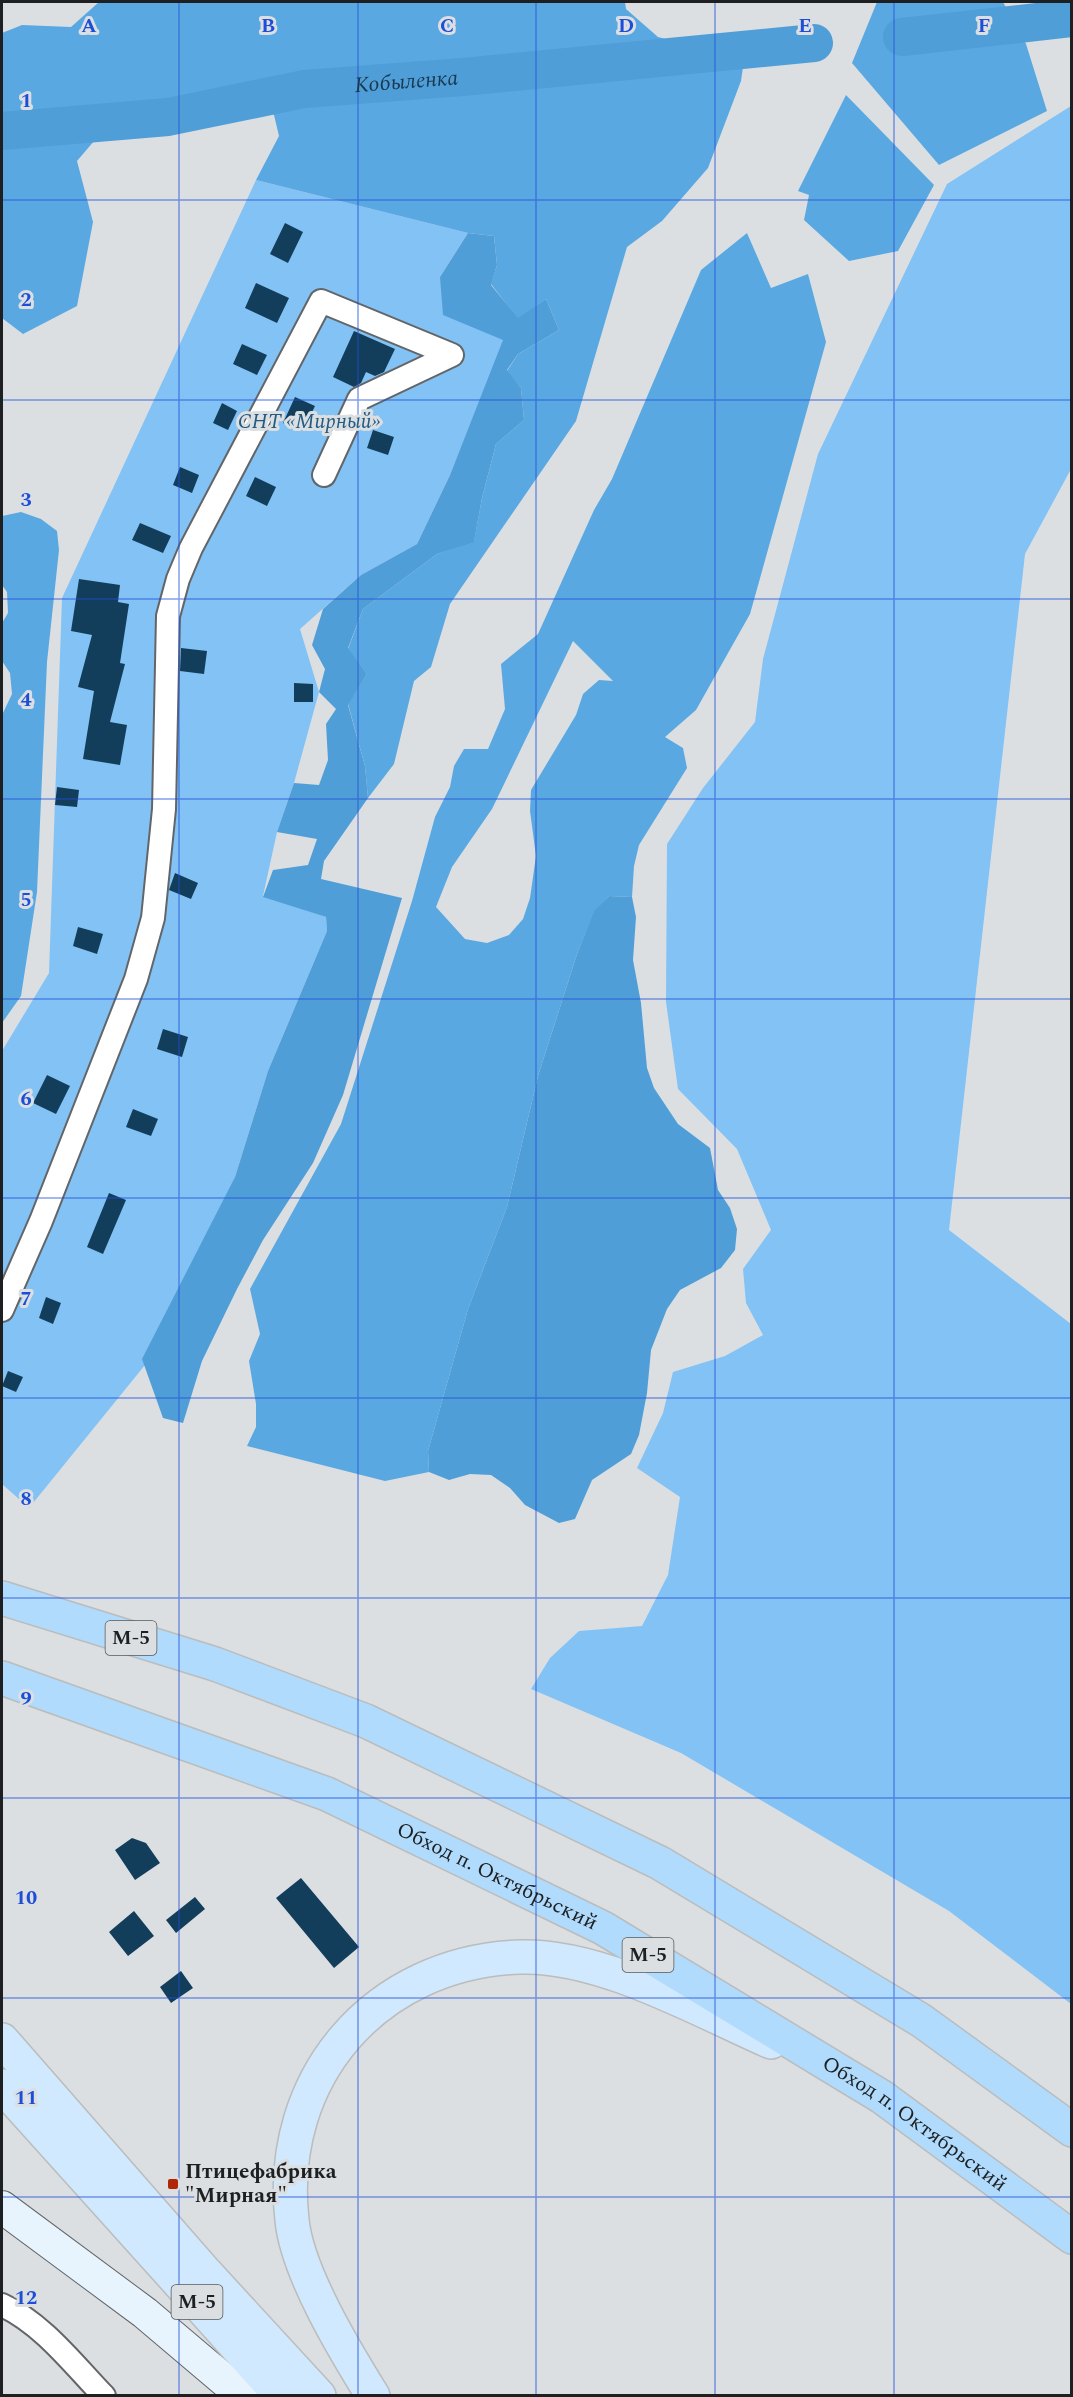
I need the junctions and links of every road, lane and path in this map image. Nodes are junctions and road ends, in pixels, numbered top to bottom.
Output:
1 (324, 475) dead end
2 (2, 1310) edge
3 (2, 1598) edge
4 (14, 1682) edge
5 (2, 2040) edge
6 (855, 2080) junction
7 (7, 2090) edge
8 (1071, 2130) edge
9 (8, 2214) edge
10 (1071, 2237) edge
11 (2, 2305) edge
12 (104, 2396) edge
13 (243, 2396) edge
14 (281, 2396) edge
15 (319, 2396) edge
16 (373, 2396) edge

1 - 2 street
3 - 8 highway, М-5
4 - 6 highway, Обход п. Октябрьский / М-5
5 - 15 main road, М-5
6 - 10 highway, Обход п. Октябрьский / М-5
6 - 16 main road
7 - 14 main road, М-5
9 - 13 main road
11 - 12 street

